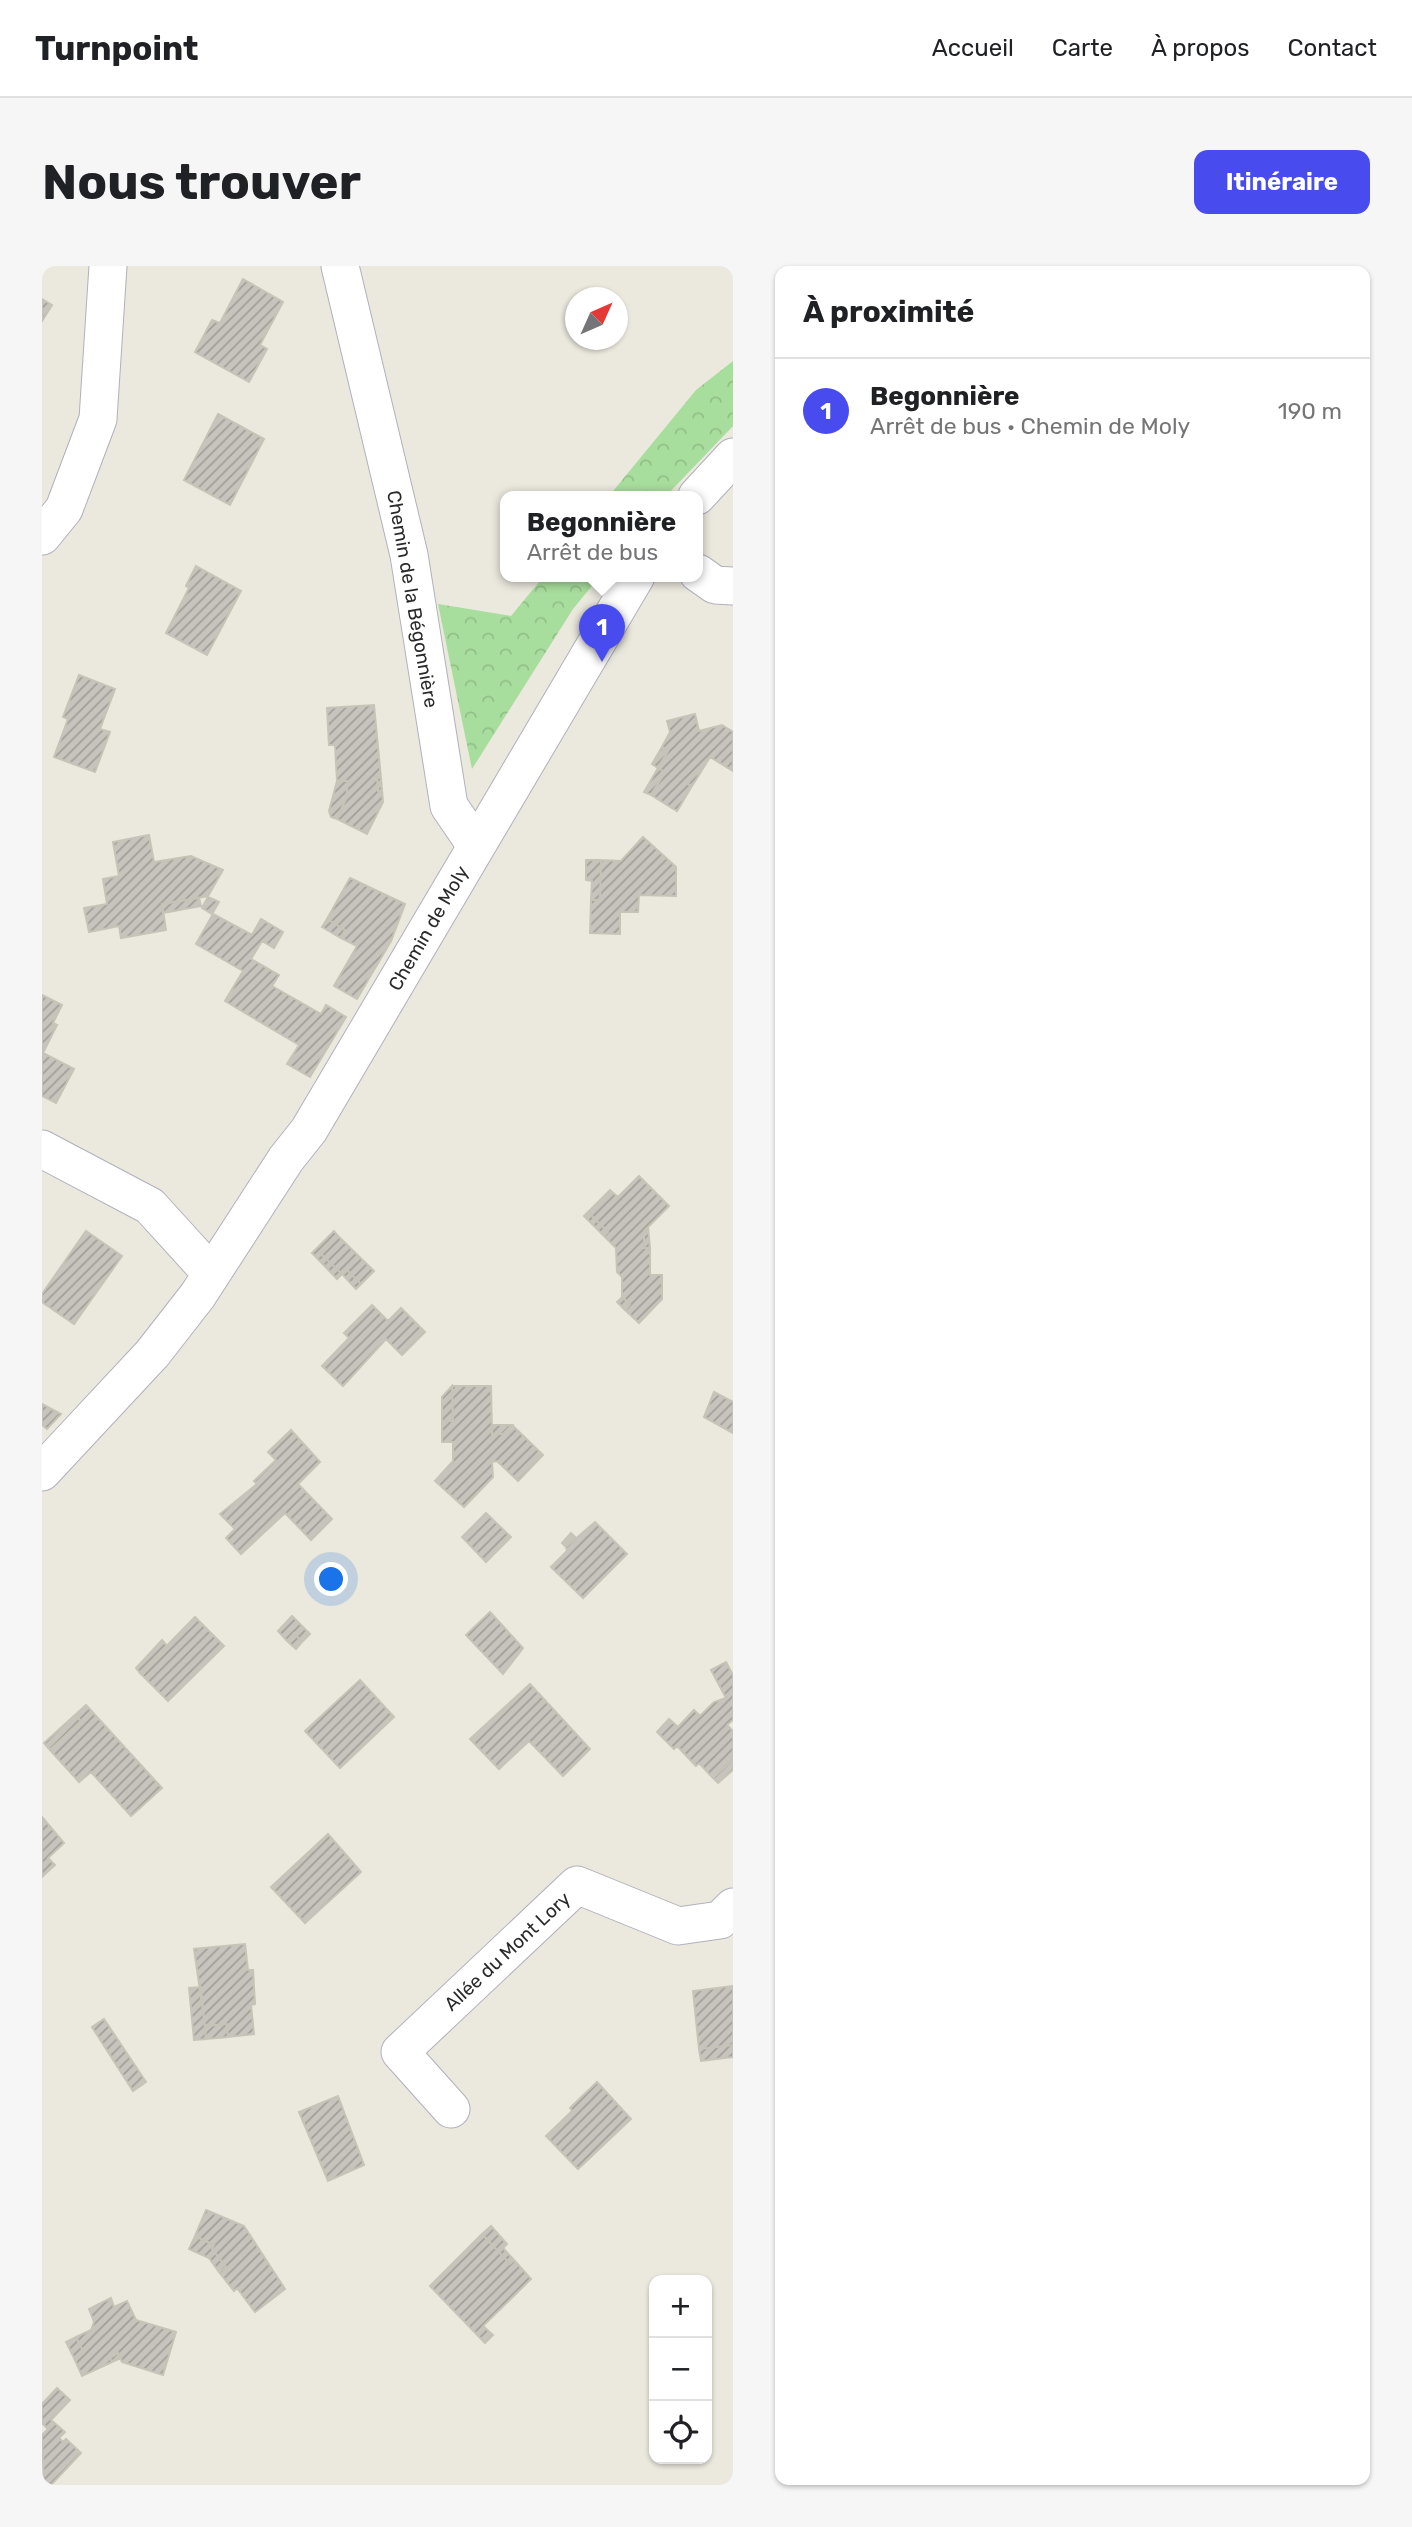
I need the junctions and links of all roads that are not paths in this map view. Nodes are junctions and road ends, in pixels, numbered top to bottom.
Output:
1 (108, 266) edge
2 (341, 266) edge
3 (733, 457) edge
4 (702, 491) edge
5 (42, 536) edge
6 (703, 577) edge
7 (633, 582) edge
8 (733, 586) edge
9 (475, 844) junction
10 (42, 1149) edge
11 (209, 1272) junction
12 (42, 1472) edge
13 (733, 1907) edge
14 (451, 2109) dead end

1 - 5 street
2 - 9 street, Chemin de la Bégonnière
3 - 4 street
6 - 8 street
7 - 9 street, Chemin de Moly
9 - 11 street, Chemin de Moly
10 - 11 street
11 - 12 street, Chemin de Moly
13 - 14 street, Allée du Mont Lory

